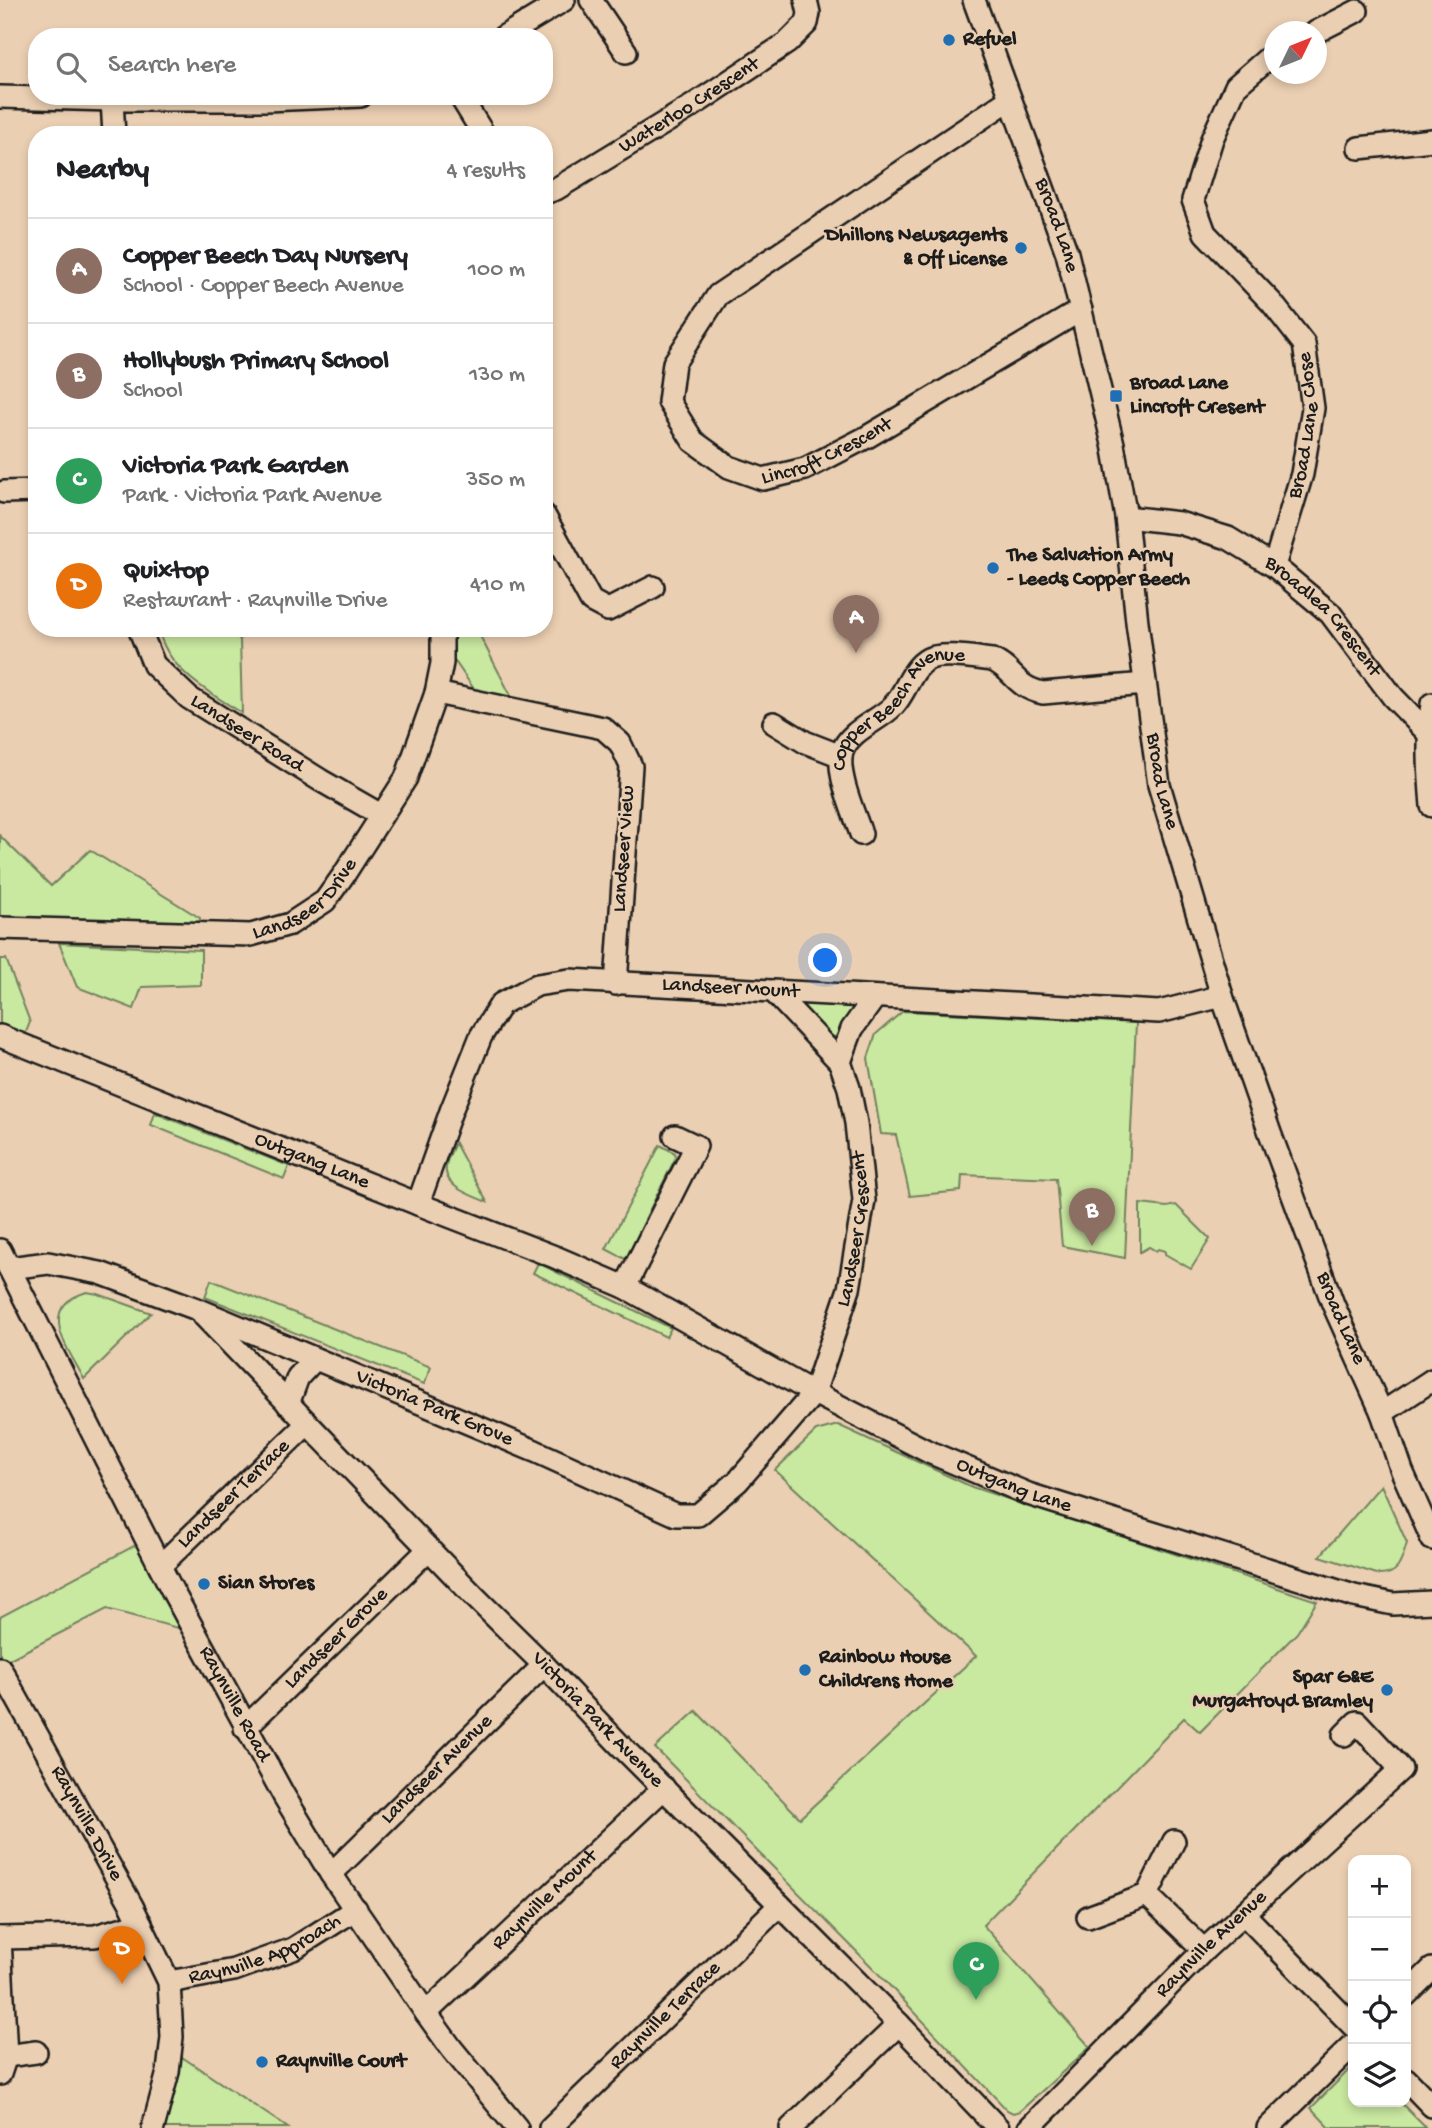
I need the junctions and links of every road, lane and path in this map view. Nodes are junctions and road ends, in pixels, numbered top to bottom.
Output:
1 (564, 0) edge
2 (591, 0) edge
3 (806, 0) edge
4 (974, 0) edge
5 (1357, 11) dead end
6 (1327, 27) edge
7 (518, 28) edge
8 (626, 52) dead end
9 (1264, 62) edge
10 (0, 97) edge
11 (28, 98) edge
12 (1010, 99) junction
13 (111, 105) edge
14 (466, 105) edge
15 (113, 126) edge
16 (478, 126) edge
17 (1432, 140) edge
18 (1359, 148) dead end
19 (553, 190) edge
20 (1081, 310) junction
21 (28, 491) edge
22 (4, 492) dead end
23 (1126, 517) junction
24 (553, 531) edge
25 (1273, 566) junction
26 (653, 587) dead end
27 (142, 637) edge
28 (442, 637) edge
29 (1145, 684) junction
30 (436, 693) junction
31 (1432, 704) edge
32 (774, 723) dead end
33 (1428, 733) junction
34 (841, 756) junction
35 (1432, 806) edge
36 (381, 815) junction
37 (860, 834) dead end
38 (0, 928) edge
39 (616, 984) junction
40 (774, 992) junction
41 (1222, 996) junction
42 (875, 997) junction
43 (0, 1036) edge
44 (840, 1062) junction
45 (675, 1136) dead end
46 (418, 1204) junction
47 (4, 1259) edge
48 (625, 1287) junction
49 (197, 1309) junction
50 (315, 1359) junction
51 (1432, 1380) edge
52 (814, 1393) junction
53 (288, 1404) junction
54 (1382, 1413) junction
55 (307, 1423) junction
56 (1432, 1539) edge
57 (429, 1549) junction
58 (160, 1566) junction
59 (1432, 1602) edge
60 (544, 1665) junction
61 (0, 1668) edge
62 (245, 1728) junction
63 (1344, 1735) dead end
64 (664, 1788) junction
65 (1174, 1841) dead end
66 (331, 1874) junction
67 (1147, 1895) junction
68 (780, 1905) junction
69 (356, 1909) junction
70 (1244, 1914) junction
71 (1088, 1917) dead end
72 (141, 1923) junction
73 (0, 1938) edge
74 (1204, 1950) junction
75 (1432, 1969) edge
76 (169, 1982) junction
77 (1411, 1990) edge
78 (426, 2013) junction
79 (1348, 2021) edge
80 (899, 2025) junction
81 (1348, 2050) edge
82 (36, 2052) dead end
83 (3, 2065) edge
84 (1411, 2084) edge
85 (1432, 2106) edge
86 (153, 2128) edge
87 (517, 2128) edge
88 (550, 2128) edge
89 (791, 2128) edge
90 (998, 2128) edge
91 (1029, 2128) edge
92 (1268, 2128) edge

1 - 7 street
2 - 8 street
3 - 19 street, Waterloo Crescent
4 - 12 street, Broad Lane
5 - 6 street
9 - 25 street, Broad Lane Close
10 - 11 street
12 - 20 street, Broad Lane
12 - 20 street, Lincroft Crescent
13 - 15 street
14 - 16 street
17 - 18 street
20 - 23 street, Broad Lane
21 - 22 street
23 - 25 street, Broadlea Crescent
23 - 29 street, Broad Lane
24 - 26 street
25 - 33 street, Broadlea Crescent
27 - 36 street, Landseer Road
28 - 30 street, Landseer Drive
29 - 34 street, Copper Beech Avenue
29 - 41 street, Broad Lane
30 - 36 street, Landseer Drive
30 - 39 street, Landseer View
31 - 33 street
32 - 34 street
33 - 35 street
34 - 37 street, Copper Beech Avenue
36 - 38 street, Landseer Drive
39 - 40 street, Landseer Mount
39 - 46 street, Landseer Mount
40 - 42 street, Landseer Mount
40 - 44 street, Landseer Crescent
41 - 42 street, Landseer Mount
41 - 54 street, Broad Lane
42 - 44 street
43 - 46 street, Outgang Lane
44 - 52 street, Landseer Crescent
45 - 48 street
46 - 48 street, Outgang Lane
47 - 49 street, Victoria Park Grove
47 - 58 street, Raynville Road
48 - 52 street, Outgang Lane
49 - 50 street, Victoria Park Grove
49 - 53 street, Victoria Park Avenue
50 - 52 street, Victoria Park Grove
50 - 53 street
51 - 54 street
52 - 59 street, Outgang Lane
53 - 55 street, Victoria Park Avenue
54 - 56 street, Broad Lane
55 - 57 street, Victoria Park Avenue
55 - 58 street, Landseer Terrace
57 - 60 street, Victoria Park Avenue
57 - 62 street, Landseer Grove
58 - 62 street, Raynville Road
60 - 64 street, Victoria Park Avenue
60 - 66 street, Landseer Avenue
61 - 72 street, Raynville Drive
62 - 66 street, Raynville Road
63 - 70 street, Raynville Avenue
64 - 68 street, Victoria Park Avenue
64 - 78 street, Raynville Mount
65 - 67 street
66 - 69 street, Raynville Road
67 - 71 street
67 - 74 street
68 - 80 street, Victoria Park Avenue
68 - 88 street, Raynville Terrace
69 - 76 street, Raynville Approach
69 - 78 street, Raynville Road
70 - 74 street, Raynville Avenue
70 - 79 street
72 - 73 street
72 - 76 street, Raynville Drive
73 - 83 street
74 - 91 street, Raynville Avenue
75 - 77 street
76 - 86 street
78 - 87 street, Raynville Road
80 - 89 street
80 - 90 street, Victoria Park Avenue
81 - 92 street
82 - 83 street
84 - 85 street

